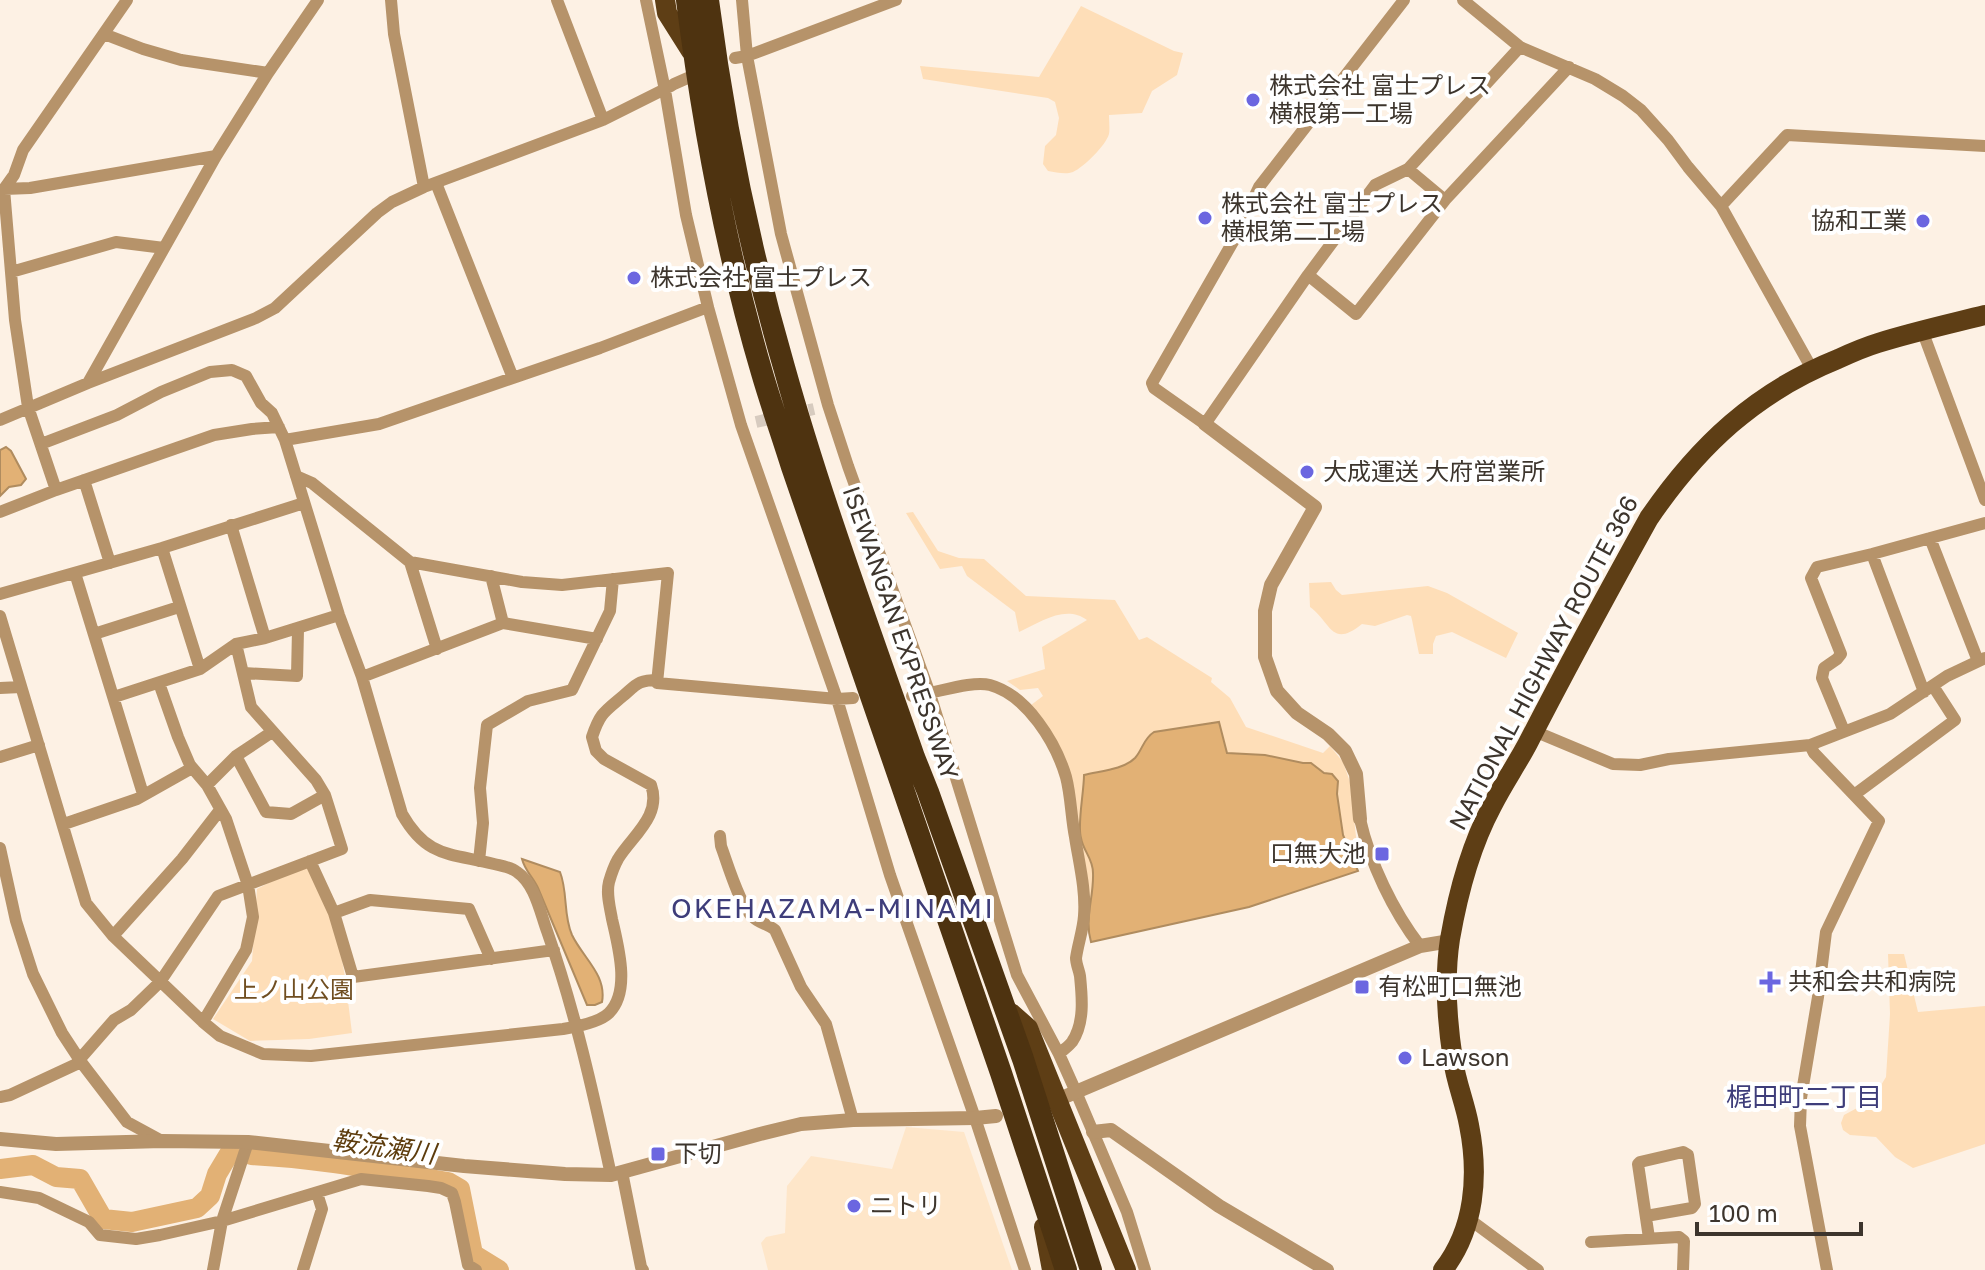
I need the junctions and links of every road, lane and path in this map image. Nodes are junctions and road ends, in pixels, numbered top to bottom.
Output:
1 (127, 0) edge
2 (318, 0) edge
3 (391, 0) edge
4 (557, 0) edge
5 (646, 0) edge
6 (665, 0) edge
7 (686, 0) edge
8 (708, 0) edge
9 (715, 0) edge
10 (742, 0) edge
11 (896, 0) edge
12 (1404, 0) edge
13 (1463, 0) edge
14 (872, 4) edge
15 (104, 34) junction
16 (1520, 47) junction
17 (691, 51) junction
18 (741, 57) junction
19 (1569, 67) junction
20 (268, 73) junction
21 (669, 87) junction
22 (603, 120) junction
23 (1985, 146) edge
24 (216, 156) junction
25 (1408, 169) junction
26 (430, 185) junction
27 (4, 189) junction
28 (1445, 200) junction
29 (1721, 206) junction
30 (164, 248) junction
31 (11, 272) junction
32 (1308, 275) junction
33 (708, 307) junction
34 (1985, 315) edge
35 (0, 318) edge
36 (15, 320) junction
37 (1922, 330) junction
38 (1812, 369) junction
39 (513, 378) junction
40 (88, 383) junction
41 (828, 405) junction
42 (28, 407) junction
43 (814, 409) tunnel mouth
44 (0, 420) edge
45 (756, 422) tunnel mouth
46 (1205, 424) junction
47 (741, 425) junction
48 (279, 427) junction
49 (285, 440) junction
50 (41, 444) junction
51 (296, 476) junction
52 (84, 480) junction
53 (56, 490) junction
54 (1985, 500) edge
55 (304, 503) junction
56 (0, 512) edge
57 (1985, 523) edge
58 (231, 525) junction
59 (1930, 538) junction
60 (162, 548) junction
61 (1872, 554) junction
62 (410, 562) junction
63 (110, 563) junction
64 (75, 573) junction
65 (491, 576) junction
66 (613, 579) junction
67 (0, 594) edge
68 (179, 607) junction
69 (339, 615) junction
70 (0, 616) edge
71 (503, 623) junction
72 (298, 629) junction
73 (94, 634) junction
74 (265, 638) junction
75 (597, 639) junction
76 (236, 644) junction
77 (437, 649) junction
78 (1981, 660) edge
79 (200, 669) junction
80 (244, 673) junction
81 (362, 677) junction
82 (658, 680) junction
83 (159, 683) junction
84 (21, 687) junction
85 (0, 688) edge
86 (1928, 689) junction
87 (930, 694) junction
88 (912, 696) dead end
89 (114, 697) junction
90 (853, 698) dead end
91 (837, 699) junction
92 (1534, 731) junction
93 (1844, 731) junction
94 (272, 732) junction
95 (39, 745) junction
96 (1810, 745) junction
97 (236, 756) junction
98 (0, 757) edge
99 (192, 768) junction
100 (207, 785) junction
101 (143, 794) junction
102 (325, 795) junction
103 (1854, 795) junction
104 (220, 810) junction
105 (1360, 819) joint
106 (64, 824) junction
107 (720, 836) dead end
108 (0, 848) edge
109 (310, 861) junction
110 (479, 861) junction
111 (248, 885) junction
112 (5, 904) edge
113 (334, 913) junction
114 (113, 936) junction
115 (1450, 941) junction
116 (1420, 946) junction
117 (554, 950) junction
118 (491, 959) junction
119 (160, 982) junction
120 (1011, 1013) junction
121 (203, 1022) junction
122 (577, 1027) junction
123 (1059, 1054) junction
124 (80, 1061) junction
125 (1076, 1092) junction
126 (0, 1097) edge
127 (1057, 1100) dead end
128 (996, 1116) dead end
129 (975, 1118) junction
130 (853, 1120) junction
131 (1093, 1132) junction
132 (0, 1139) edge
133 (162, 1141) junction
134 (248, 1142) junction
135 (617, 1173) junction
136 (0, 1192) edge
137 (317, 1193) junction
138 (1040, 1201) junction
139 (1646, 1216) junction
140 (1469, 1219) junction
141 (222, 1221) junction
142 (1649, 1238) junction
143 (1591, 1242) dead end
144 (213, 1270) edge
145 (303, 1270) edge
146 (476, 1270) edge
147 (643, 1270) edge
148 (1025, 1270) edge
149 (1052, 1270) edge
150 (1064, 1270) edge
151 (1091, 1270) edge
152 (1102, 1270) edge
153 (1126, 1270) edge
154 (1145, 1270) edge
155 (1327, 1270) edge
156 (1443, 1270) edge
157 (1538, 1270) edge
158 (1683, 1270) edge
159 (1827, 1270) edge

1 - 15 street
2 - 20 street
3 - 26 street
4 - 22 street
5 - 21 street
6 - 17 highway
7 - 17 highway
7 - 150 highway, ISEWANGAN EXPRESSWAY, bridge
8 - 151 highway, ISEWANGAN EXPRESSWAY, bridge
9 - 120 highway
10 - 18 street
11 - 14 street
12 - 46 street
13 - 16 street
14 - 18 street
15 - 20 street
15 - 27 street
16 - 19 street
16 - 25 street
17 - 138 highway
18 - 21 street, bridge
18 - 41 street
19 - 28 street
19 - 29 street
20 - 24 street
21 - 22 street
21 - 33 street
22 - 26 street
23 - 29 street
24 - 27 street
24 - 30 street
25 - 28 street
25 - 32 street
26 - 39 street
26 - 40 street
27 - 31 street
28 - 32 street
29 - 38 street
30 - 31 street
30 - 40 street
31 - 36 street
32 - 46 street
33 - 39 street
33 - 47 street
34 - 37 highway, NATIONAL HIGHWAY ROUTE 366
35 - 36 street
36 - 42 street
37 - 38 highway, NATIONAL HIGHWAY ROUTE 366
37 - 54 street
38 - 92 highway, NATIONAL HIGHWAY ROUTE 366
39 - 49 street
40 - 42 street
41 - 43 street
41 - 87 street
42 - 44 street
42 - 50 street
45 - 47 street
46 - 105 street
47 - 91 street
48 - 49 street
48 - 50 street
48 - 52 street
49 - 51 street
50 - 53 street
51 - 55 street
51 - 62 street
52 - 53 street
52 - 63 street
53 - 56 street
55 - 58 street
55 - 69 street
57 - 59 street
58 - 60 street
58 - 74 street
59 - 61 street
59 - 78 street
60 - 63 street
60 - 68 street
61 - 86 street
61 - 93 street
62 - 65 street
62 - 77 street
63 - 64 street
64 - 67 street
64 - 73 street
65 - 66 street
65 - 71 street
66 - 75 street
66 - 82 street
68 - 73 street
68 - 79 street
69 - 72 street
69 - 81 street
70 - 84 street
71 - 75 street
71 - 77 street
72 - 74 street
72 - 80 street
73 - 89 street
74 - 76 street
75 - 110 street
76 - 79 street
76 - 80 street
77 - 81 street
78 - 86 street
79 - 83 street
80 - 94 street
81 - 110 street
82 - 91 street
82 - 122 street
83 - 89 street
83 - 99 street
84 - 85 street
84 - 95 street
86 - 93 street
86 - 103 street
87 - 88 street
87 - 123 street
87 - 123 street
89 - 101 street
90 - 91 street
91 - 129 street
92 - 96 street
92 - 115 highway, NATIONAL HIGHWAY ROUTE 366
93 - 96 street
94 - 97 street
94 - 102 street
95 - 98 street
95 - 106 street
96 - 103 street
97 - 100 street
97 - 102 street
99 - 100 street
99 - 101 street
100 - 104 street
101 - 106 street
102 - 109 street
103 - 159 street
104 - 111 street
104 - 114 street
105 - 116 street
106 - 114 street
107 - 130 street
108 - 112 street
109 - 111 street
109 - 113 street
110 - 117 street
111 - 119 street
111 - 121 street
112 - 124 street
113 - 118 street
113 - 118 street
114 - 119 street
115 - 116 street
115 - 140 highway, NATIONAL HIGHWAY ROUTE 366
116 - 125 street
117 - 118 street
117 - 122 street
119 - 121 street
119 - 124 street
120 - 152 highway
120 - 153 highway
121 - 122 street
122 - 135 street
123 - 125 street
124 - 126 street
124 - 133 street
125 - 127 street
125 - 131 street
128 - 129 street
129 - 130 street
129 - 148 street
130 - 135 street
131 - 154 street
131 - 155 street
132 - 133 street
133 - 134 street
134 - 135 street
134 - 141 street
135 - 147 street
136 - 141 street
137 - 141 street
137 - 145 street
137 - 146 street
138 - 149 highway
138 - 150 highway
139 - 139 street
139 - 142 street
140 - 156 highway, NATIONAL HIGHWAY ROUTE 366
140 - 157 street
141 - 144 street
142 - 143 street
142 - 158 street

